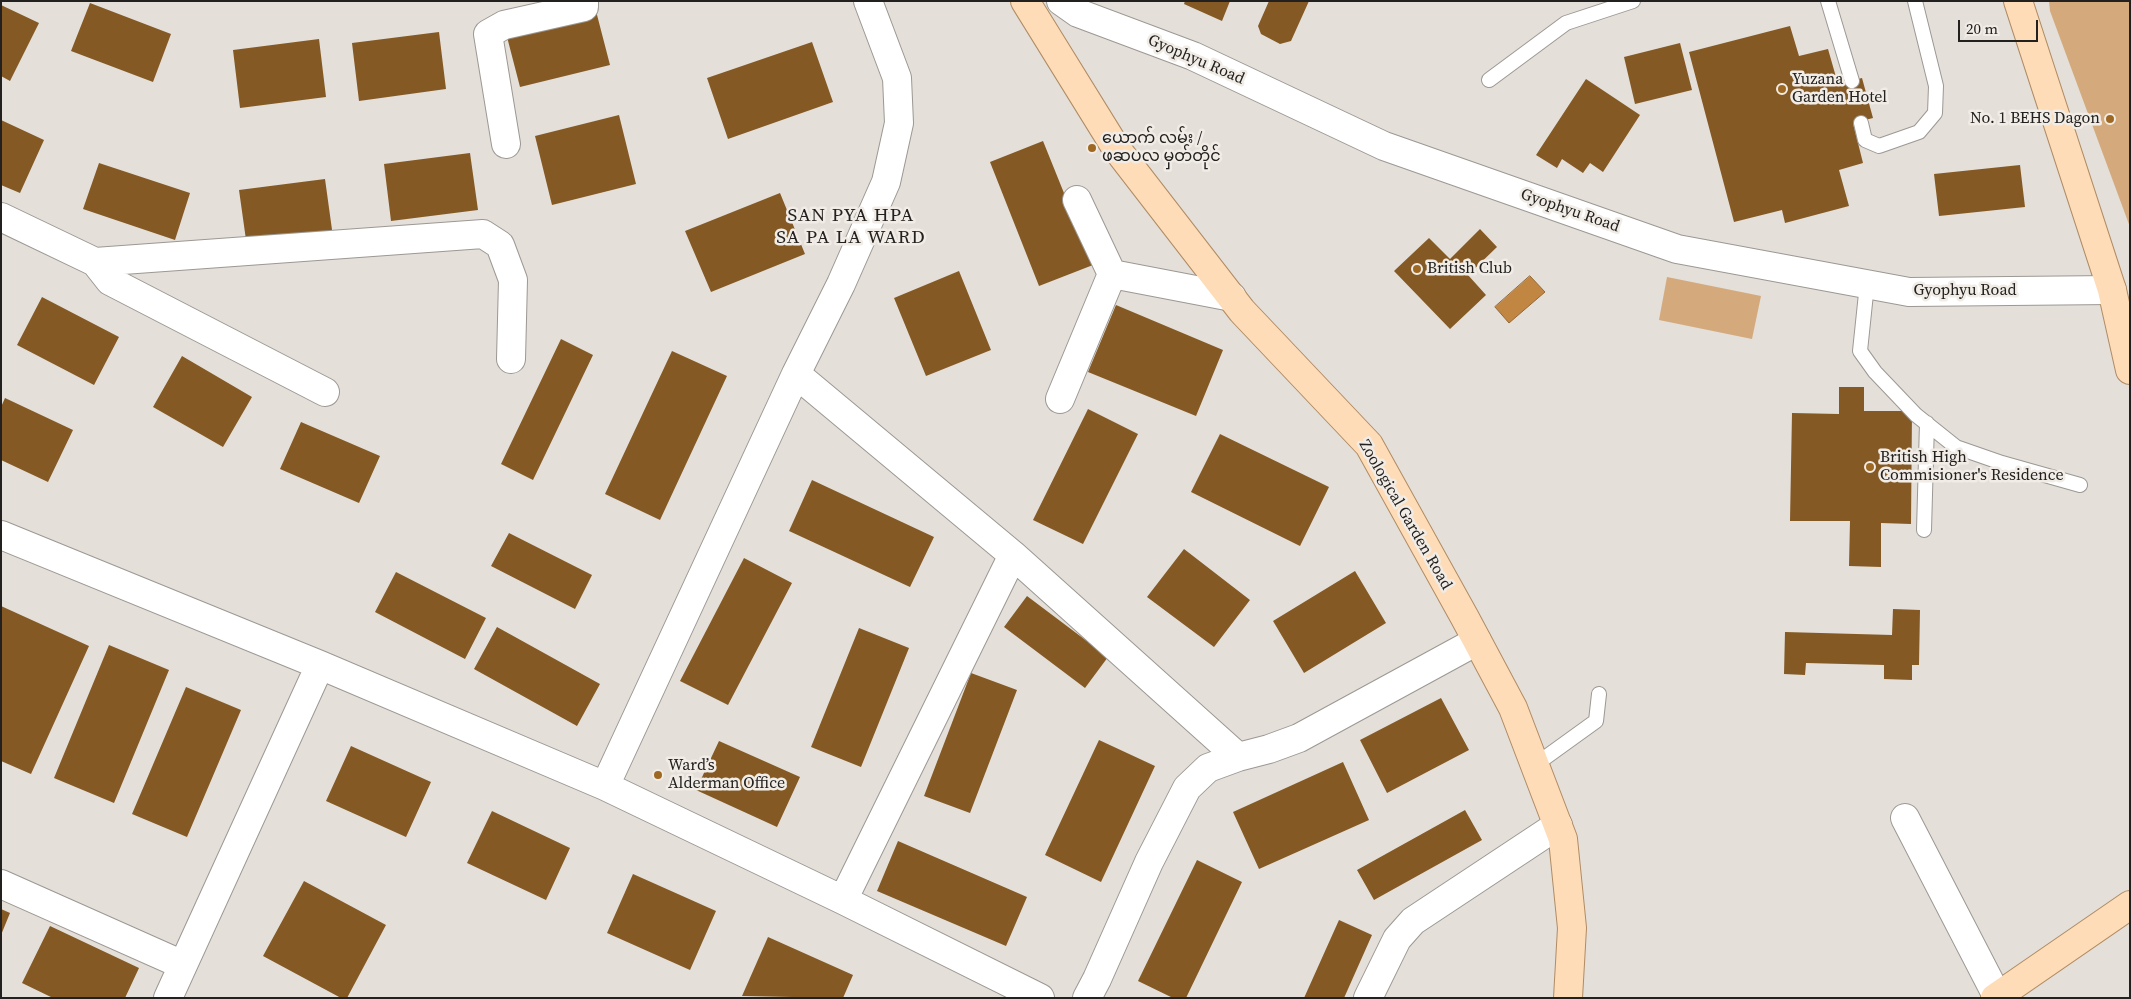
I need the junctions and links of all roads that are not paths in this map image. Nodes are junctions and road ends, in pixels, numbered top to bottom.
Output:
1 (584, 1) edge
2 (868, 1) edge
3 (1025, 1) edge
4 (1061, 1) edge
5 (1633, 1) edge
6 (1828, 1) edge
7 (1915, 1) edge
8 (2018, 1) edge
9 (1490, 80) dead end
10 (1852, 82) dead end
11 (1861, 123) dead end
12 (506, 144) dead end
13 (1077, 200) dead end
14 (1, 217) edge
15 (95, 262) junction
16 (1112, 274) junction
17 (1867, 284) junction
18 (2112, 290) junction
19 (1232, 297) junction
20 (511, 359) dead end
21 (2130, 370) edge
22 (796, 374) junction
23 (325, 392) dead end
24 (1060, 399) dead end
25 (1927, 424) junction
26 (2080, 485) dead end
27 (1924, 530) dead end
28 (1, 535) edge
29 (1013, 555) junction
30 (1477, 641) junction
31 (320, 665) junction
32 (1599, 694) dead end
33 (1238, 757) junction
34 (1535, 765) junction
35 (605, 786) junction
36 (1905, 818) dead end
37 (1558, 825) junction
38 (1, 884) edge
39 (843, 900) junction
40 (2130, 905) edge
41 (183, 965) junction
42 (1996, 997) edge
43 (168, 998) edge
44 (1040, 998) edge
45 (1087, 998) edge
46 (1368, 998) edge
47 (1568, 998) edge

1 - 12 street
2 - 22 street
3 - 19 main road, Zoological Garden Road
4 - 17 street, Gyophyu Road
5 - 9 lane
6 - 10 lane
7 - 11 lane
8 - 18 main road
13 - 16 street
14 - 15 street
15 - 20 street
15 - 23 street
16 - 19 street
16 - 24 street
17 - 18 street, Gyophyu Road
17 - 25 lane
18 - 21 main road
19 - 30 main road, Zoological Garden Road
22 - 29 street
22 - 35 street
25 - 26 lane
25 - 27 lane
28 - 31 street
29 - 33 street
29 - 39 street
30 - 33 street
30 - 34 main road, Zoological Garden Road
31 - 35 street
31 - 41 street
32 - 34 lane
33 - 45 street
34 - 37 main road, Zoological Garden Road
35 - 39 street
36 - 42 street
37 - 46 street
37 - 47 main road, Zoological Garden Road
38 - 41 street
39 - 44 street
40 - 42 main road
41 - 43 street

